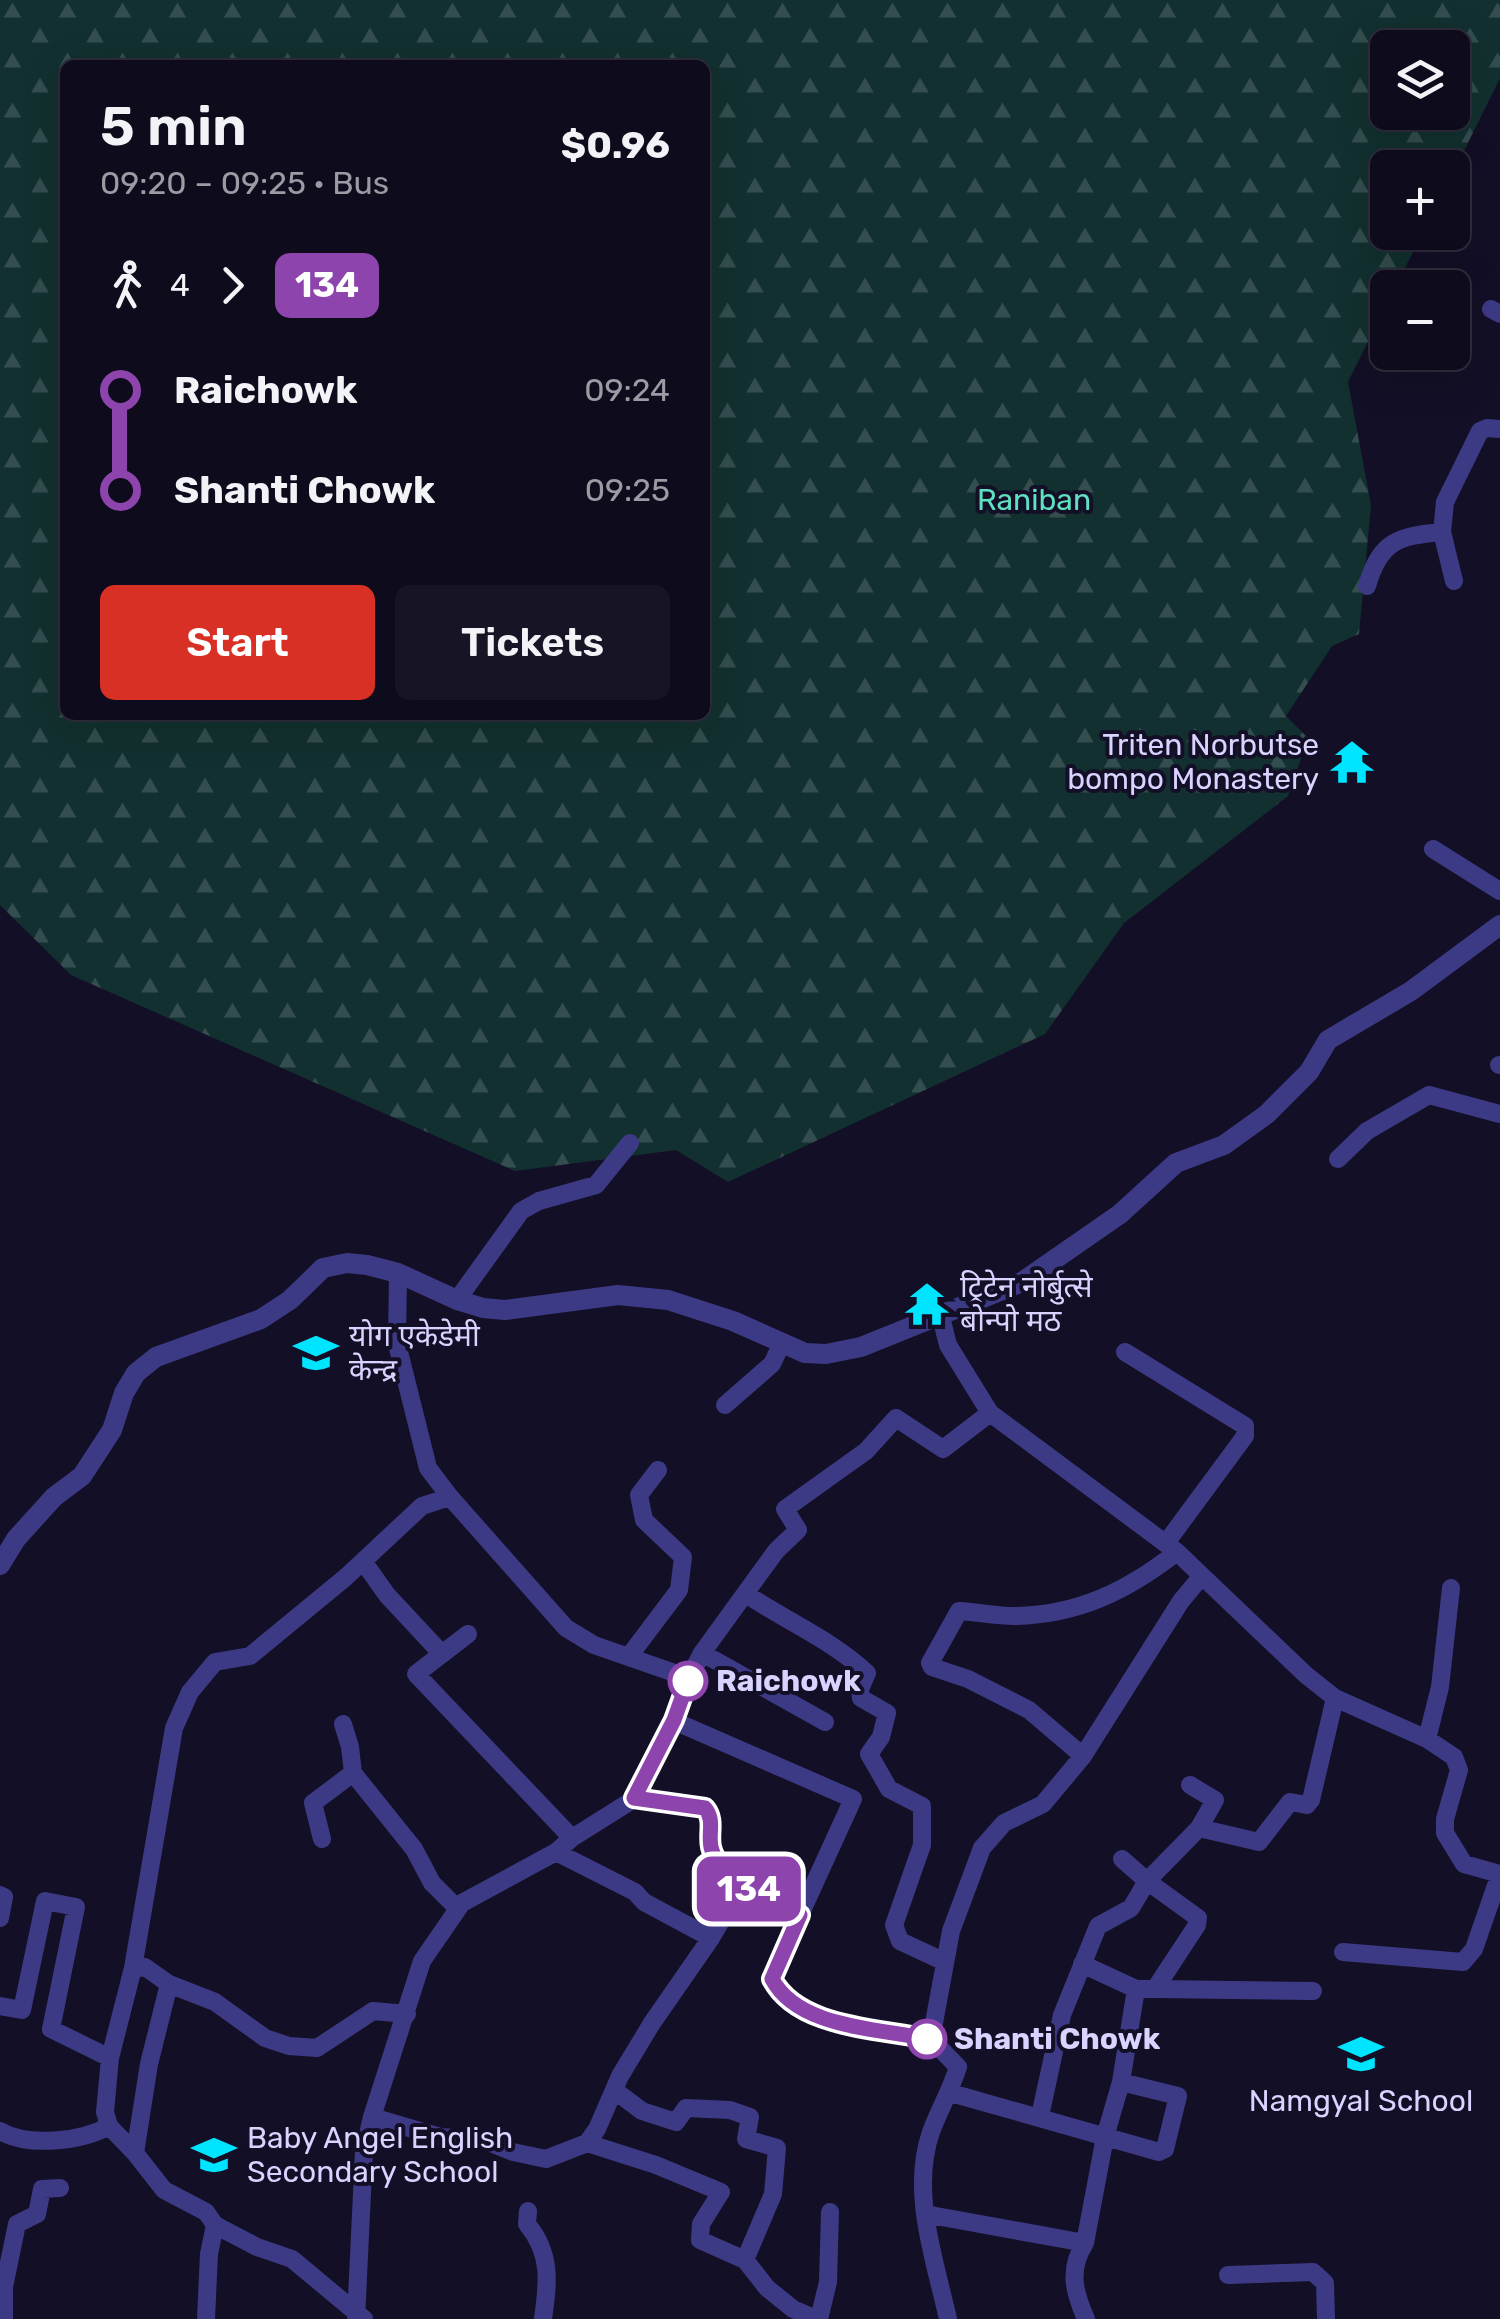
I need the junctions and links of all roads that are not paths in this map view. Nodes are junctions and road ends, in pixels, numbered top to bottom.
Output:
1 (1500, 429) edge
2 (1442, 532) junction
3 (1454, 581) dead end
4 (1367, 586) dead end
5 (1433, 849) dead end
6 (1500, 891) edge
7 (1500, 926) edge
8 (1500, 1114) edge
9 (630, 1143) dead end
10 (1338, 1160) dead end
11 (398, 1274) junction
12 (456, 1300) junction
13 (941, 1317) junction
14 (781, 1345) junction
15 (1125, 1352) dead end
16 (724, 1405) dead end
17 (990, 1413) junction
18 (658, 1470) dead end
19 (450, 1498) junction
20 (1172, 1547) junction
21 (363, 1561) junction
22 (0, 1565) edge
23 (1201, 1577) junction
24 (1451, 1588) dead end
25 (746, 1594) junction
26 (468, 1634) dead end
27 (702, 1653) junction
28 (442, 1654) junction
29 (630, 1656) junction
30 (689, 1678) junction
31 (1335, 1698) junction
32 (674, 1720) junction
33 (826, 1722) dead end
34 (343, 1724) dead end
35 (1427, 1739) junction
36 (1083, 1756) junction
37 (353, 1773) junction
38 (1190, 1785) dead end
39 (634, 1798) junction
40 (1199, 1828) junction
41 (572, 1838) junction
42 (322, 1839) dead end
43 (556, 1852) junction
44 (1122, 1859) dead end
45 (1500, 1874) edge
46 (1147, 1881) junction
47 (742, 1885) junction
48 (0, 1896) edge
49 (457, 1908) junction
50 (800, 1915) junction
51 (0, 1918) edge
52 (711, 1938) junction
53 (1342, 1952) dead end
54 (945, 1962) junction
55 (1082, 1964) junction
56 (132, 1968) junction
57 (169, 1984) junction
58 (1145, 1989) junction
59 (1314, 1992) dead end
60 (0, 2006) edge
61 (408, 2014) junction
62 (931, 2039) junction
63 (110, 2058) junction
64 (1121, 2082) junction
65 (614, 2090) junction
66 (950, 2094) junction
67 (1040, 2116) junction
68 (372, 2117) junction
69 (110, 2126) junction
70 (0, 2131) edge
71 (1106, 2137) junction
72 (587, 2143) junction
73 (135, 2152) junction
74 (60, 2188) dead end
75 (528, 2211) dead end
76 (830, 2212) dead end
77 (925, 2214) junction
78 (214, 2225) junction
79 (1084, 2243) junction
80 (745, 2260) junction
81 (1228, 2275) dead end
82 (359, 2317) edge
83 (4, 2319) edge
84 (206, 2319) edge
85 (543, 2319) edge
86 (818, 2319) edge
87 (948, 2319) edge
88 (1086, 2319) edge
89 (1326, 2319) edge

1 - 2 street
2 - 3 street
2 - 4 street
5 - 6 street
7 - 13 street
8 - 10 street
9 - 12 street
11 - 12 street
11 - 19 street
11 - 22 street
12 - 14 street
13 - 14 street
13 - 17 street
14 - 16 street
15 - 20 street
17 - 20 street
17 - 25 street
18 - 29 street
19 - 21 street
19 - 29 street
20 - 23 street
20 - 36 street
21 - 28 street
21 - 56 street
23 - 31 street
23 - 36 street
24 - 35 street
25 - 27 street
25 - 54 street
26 - 28 street
27 - 30 street
27 - 33 street
28 - 41 street
29 - 30 street
30 - 32 street
31 - 35 street
31 - 40 street
32 - 39 street
32 - 50 street
34 - 37 street
35 - 45 street
36 - 54 street
37 - 42 street
37 - 49 street
38 - 40 street
39 - 41 street
39 - 47 street
40 - 46 street
41 - 43 street
43 - 49 street
43 - 52 street
44 - 46 street
45 - 53 street
46 - 55 street
46 - 58 street
47 - 50 street
47 - 52 street
48 - 51 street
49 - 61 street
50 - 62 street
52 - 65 street
54 - 62 street
55 - 58 street
55 - 67 street
56 - 57 street
56 - 63 street
57 - 61 street
57 - 73 street
58 - 59 street
58 - 64 street
60 - 63 street
61 - 68 street
62 - 66 street
63 - 69 street
64 - 71 street
64 - 71 street
65 - 72 street
65 - 80 street
66 - 67 street
66 - 77 street
67 - 71 street
68 - 72 street
68 - 82 street
69 - 70 street
69 - 73 street
71 - 79 street
72 - 80 street
73 - 78 street
74 - 83 street
75 - 85 street
76 - 86 street
77 - 79 street
77 - 87 street
78 - 82 street
78 - 84 street
79 - 88 street
80 - 86 street
81 - 89 street

